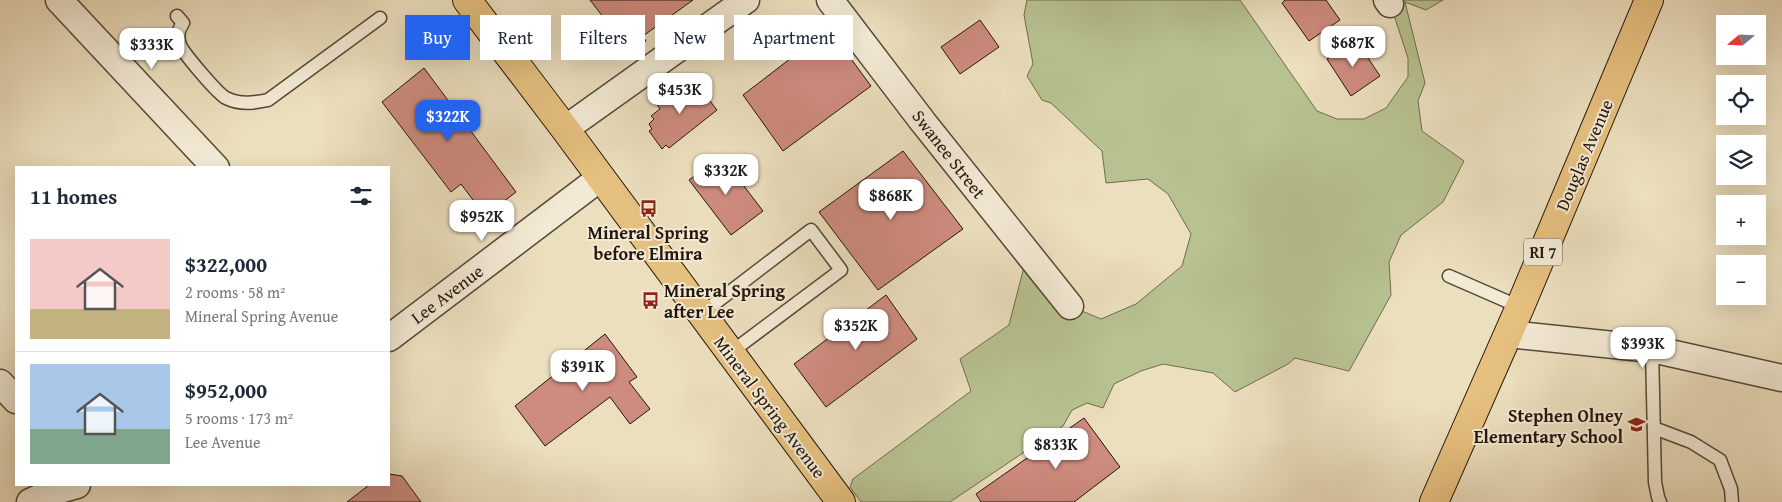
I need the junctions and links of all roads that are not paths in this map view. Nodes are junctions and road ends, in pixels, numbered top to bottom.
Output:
1 (59, 0) edge
2 (467, 0) edge
3 (746, 0) edge
4 (830, 0) edge
5 (1649, 0) edge
6 (177, 16) dead end
7 (380, 18) dead end
8 (565, 129) junction
9 (214, 166) edge
10 (600, 178) junction
11 (1449, 276) dead end
12 (1070, 306) dead end
13 (1520, 307) junction
14 (701, 314) junction
15 (1508, 334) junction
16 (390, 337) edge
17 (1652, 349) junction
18 (730, 354) junction
19 (1782, 378) edge
20 (0, 383) edge
21 (15, 399) edge
22 (1654, 428) junction
23 (73, 486) edge
24 (30, 502) edge
25 (841, 502) edge
26 (1434, 502) edge
27 (1660, 502) edge
28 (1732, 502) edge

1 - 9 street
2 - 8 main road, Mineral Spring Avenue
3 - 8 street
4 - 12 street, Swanee Street
5 - 13 main road, Douglas Avenue / RI 7
6 - 7 lane
8 - 10 main road, Mineral Spring Avenue
10 - 14 main road, Mineral Spring Avenue
10 - 16 street, Lee Avenue
11 - 13 lane
13 - 15 main road, Douglas Avenue / RI 7
14 - 18 main road, Mineral Spring Avenue
14 - 18 lane
15 - 17 street
15 - 26 main road, Douglas Avenue / RI 7
17 - 19 street
17 - 22 lane
18 - 25 main road, Mineral Spring Avenue
20 - 21 street
22 - 27 lane
22 - 28 lane
23 - 24 street

